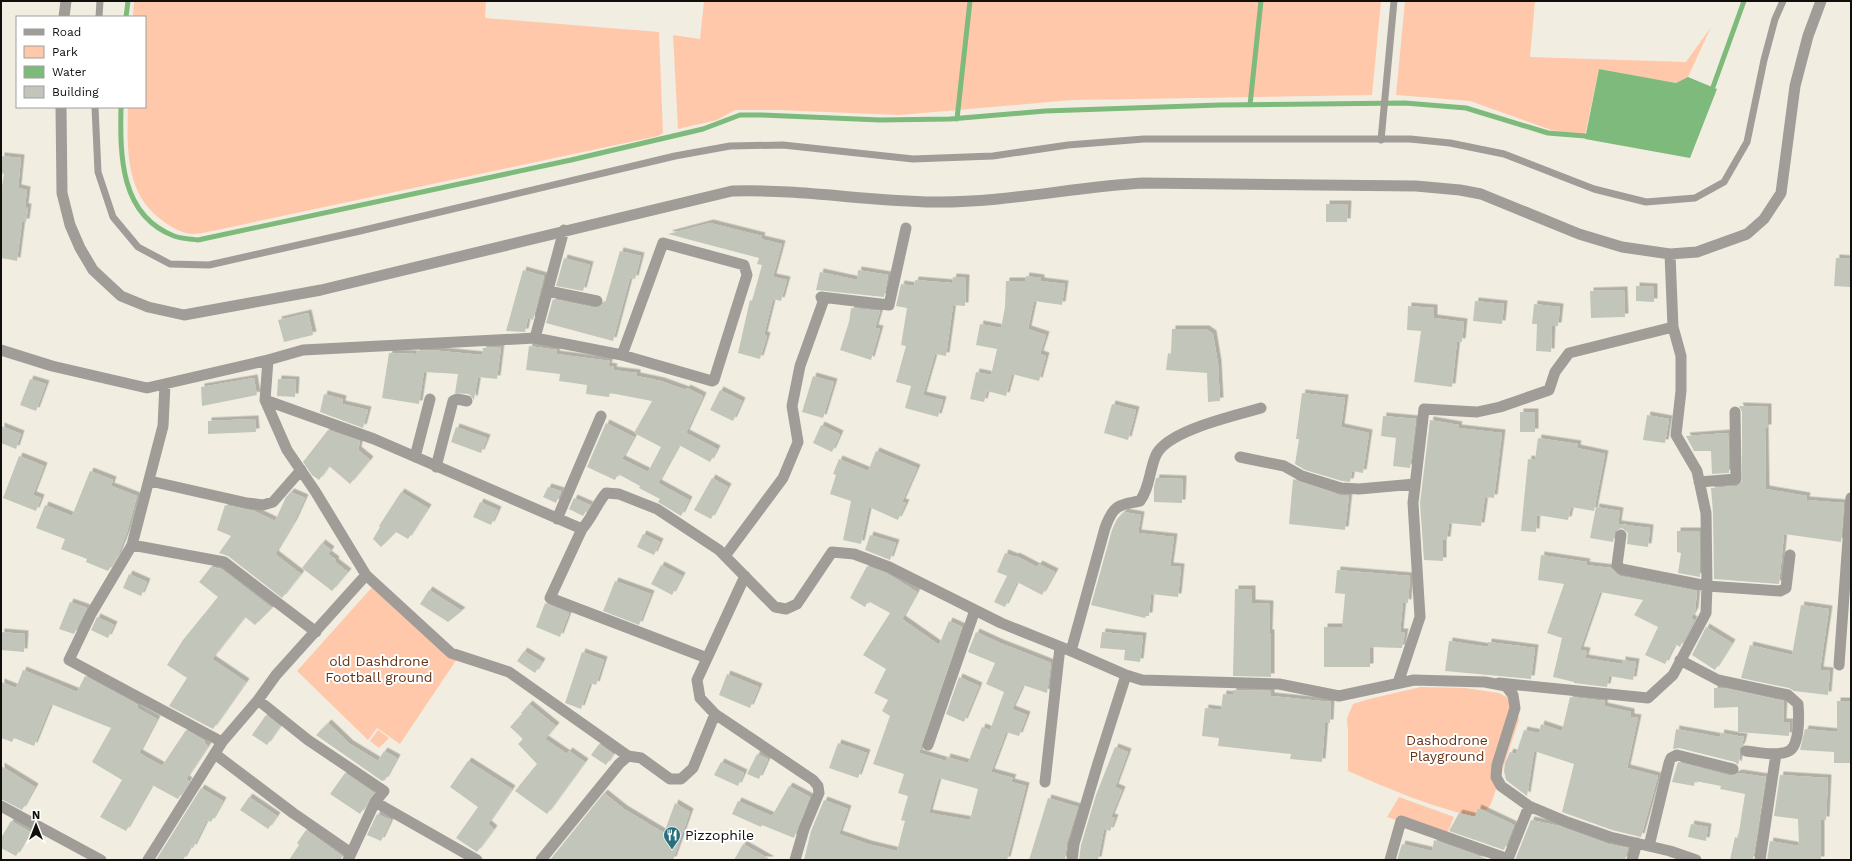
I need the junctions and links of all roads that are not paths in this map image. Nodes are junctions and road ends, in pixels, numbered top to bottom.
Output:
1 (66, 1) edge
2 (100, 1) edge
3 (1394, 1) edge
4 (1783, 1) edge
5 (1822, 1) edge
6 (64, 16) edge
7 (98, 16) edge
8 (61, 108) edge
9 (95, 108) edge
10 (1381, 140) junction
11 (906, 228) dead end
12 (564, 230) junction
13 (1670, 254) junction
14 (548, 291) junction
15 (597, 301) dead end
16 (1673, 327) junction
17 (535, 338) junction
18 (1, 350) edge
19 (622, 355) junction
20 (268, 360) junction
21 (165, 384) junction
22 (430, 399) dead end
23 (265, 400) junction
24 (467, 401) dead end
25 (1261, 408) dead end
26 (1735, 412) dead end
27 (601, 416) dead end
28 (1240, 457) dead end
29 (414, 458) junction
30 (436, 467) junction
31 (301, 470) junction
32 (150, 481) junction
33 (1699, 482) junction
34 (1415, 484) junction
35 (1851, 498) edge
36 (557, 519) junction
37 (582, 529) junction
38 (1621, 535) dead end
39 (132, 546) junction
40 (1790, 555) dead end
41 (725, 556) junction
42 (366, 575) junction
43 (745, 576) junction
44 (1848, 583) edge
45 (1707, 586) junction
46 (975, 610) junction
47 (316, 632) junction
48 (1060, 647) junction
49 (1071, 651) junction
50 (707, 658) junction
51 (1680, 660) junction
52 (1839, 665) dead end
53 (1126, 676) junction
54 (1485, 682) junction
55 (1398, 683) junction
56 (258, 700) junction
57 (715, 714) junction
58 (222, 742) junction
59 (928, 745) dead end
60 (1746, 751) dead end
61 (215, 754) junction
62 (1776, 754) junction
63 (628, 756) junction
64 (1733, 769) dead end
65 (1044, 782) dead end
66 (375, 802) junction
67 (1, 806) edge
68 (1529, 806) junction
69 (1637, 844) junction
70 (1649, 846) junction
71 (350, 857) edge
72 (101, 860) edge
73 (148, 860) edge
74 (476, 860) edge
75 (542, 860) edge
76 (795, 860) edge
77 (1072, 860) edge
78 (1390, 860) edge
79 (1632, 860) edge
80 (1696, 860) edge
81 (1760, 860) edge

1 - 6 street
2 - 7 lane
3 - 10 lane
4 - 10 lane
5 - 13 street
8 - 12 street
9 - 10 lane
11 - 41 street
12 - 13 street
12 - 14 street
13 - 16 street
14 - 15 street
14 - 17 street
16 - 33 street
16 - 34 street
17 - 19 street
17 - 20 street
18 - 21 street
19 - 19 street
20 - 21 street
20 - 23 street
21 - 32 street
22 - 29 street
23 - 29 street
23 - 31 street
24 - 30 street
25 - 49 street
26 - 33 street
27 - 36 street
28 - 34 street
29 - 30 street
30 - 36 street
31 - 32 street
31 - 42 street
32 - 39 street
33 - 45 street
34 - 55 street
35 - 44 street
36 - 37 street
37 - 41 street
37 - 50 street
38 - 45 street
39 - 47 street
39 - 58 street
40 - 45 street
41 - 43 street
42 - 47 street
42 - 63 street
43 - 46 street
43 - 50 street
44 - 52 street
45 - 51 street
46 - 48 street
46 - 59 street
47 - 56 street
48 - 49 street
48 - 65 street
49 - 53 street
50 - 57 street
51 - 54 street
51 - 62 street
53 - 55 street
53 - 77 street
54 - 55 street
54 - 68 street
56 - 58 street
56 - 66 street
57 - 63 street
57 - 76 street
58 - 61 street
60 - 62 street
61 - 71 street
61 - 73 street
62 - 81 street
63 - 75 street
64 - 70 street
66 - 71 street
66 - 74 street
67 - 72 street
68 - 69 street
68 - 78 street
69 - 70 street
69 - 79 street
70 - 80 street

